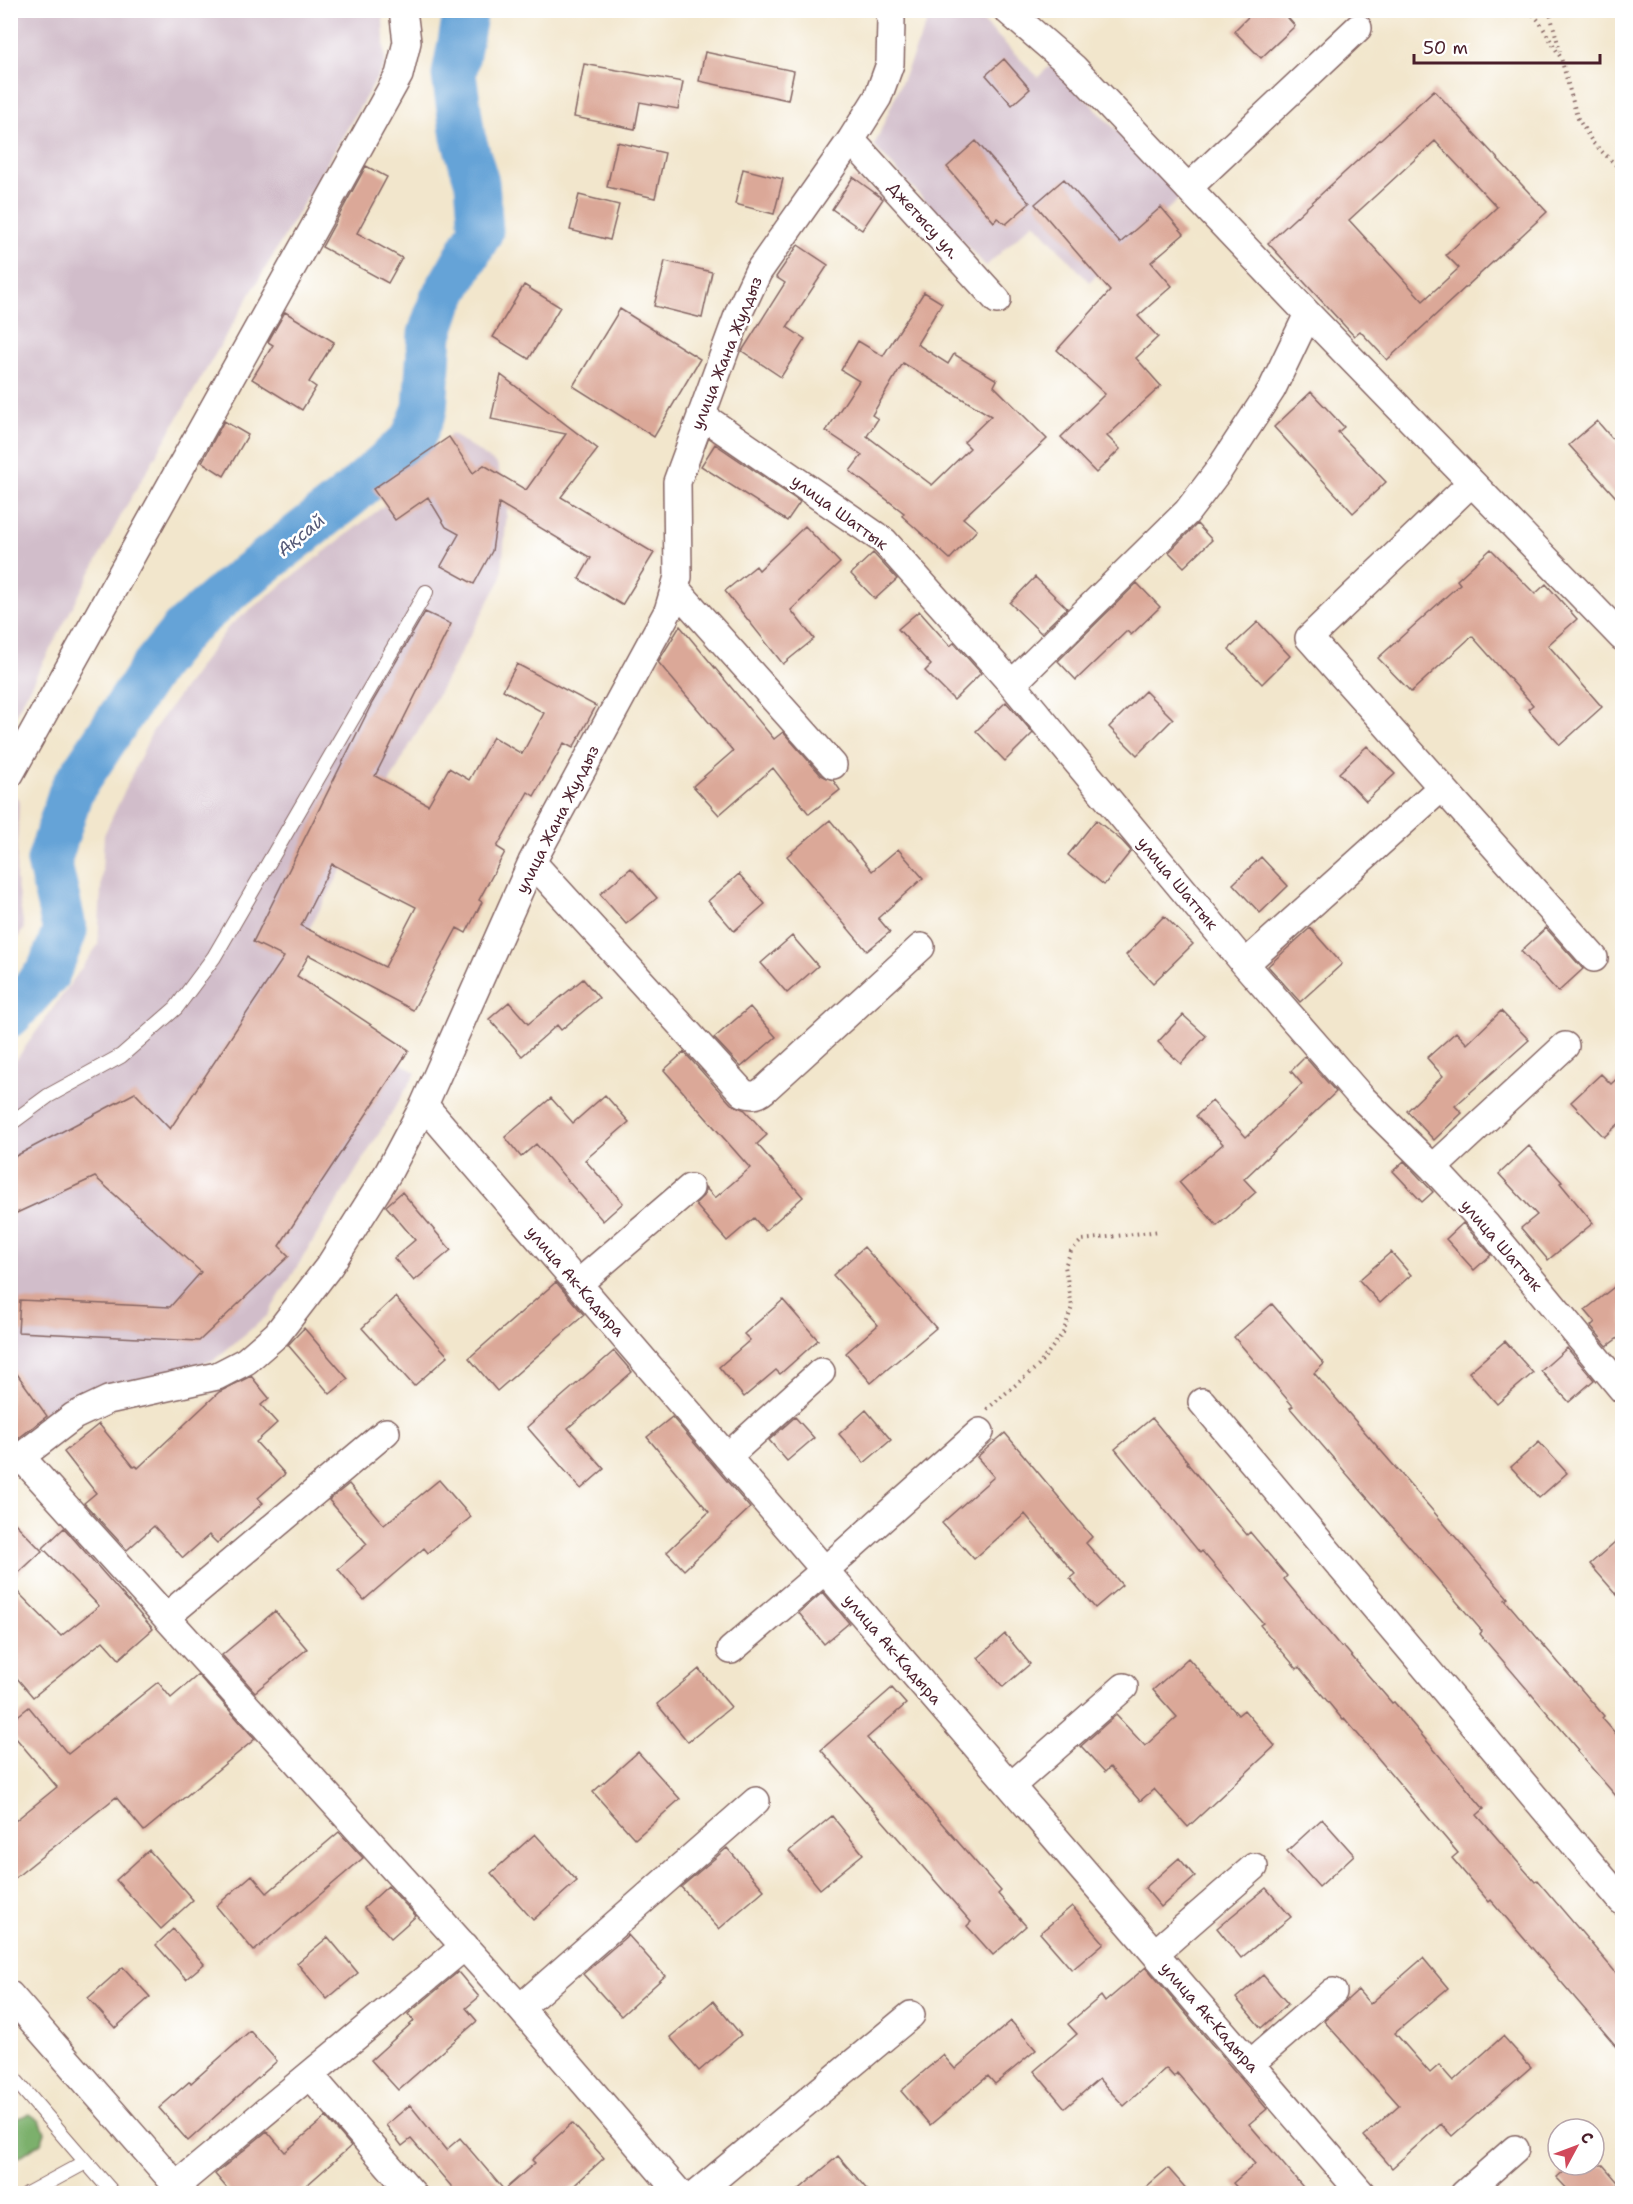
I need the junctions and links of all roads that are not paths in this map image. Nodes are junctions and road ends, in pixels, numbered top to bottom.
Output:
1 (403, 10) edge
2 (890, 10) edge
3 (1007, 10) edge
4 (1358, 28) dead end
5 (851, 140) junction
6 (1188, 188) junction
7 (997, 300) dead end
8 (1308, 315) junction
9 (701, 415) junction
10 (1471, 483) junction
11 (675, 588) junction
12 (426, 592) dead end
13 (1623, 637) edge
14 (1012, 684) junction
15 (834, 765) dead end
16 (10, 774) edge
17 (1442, 787) junction
18 (532, 862) junction
19 (921, 947) dead end
20 (1594, 958) dead end
21 (1245, 964) junction
22 (1565, 1046) dead end
23 (424, 1105) junction
24 (10, 1124) edge
25 (1433, 1168) junction
26 (690, 1188) dead end
27 (579, 1284) junction
28 (821, 1372) dead end
29 (1619, 1376) edge
30 (1202, 1402) dead end
31 (386, 1432) dead end
32 (980, 1432) road end
33 (728, 1457) junction
34 (16, 1461) edge
35 (825, 1570) junction
36 (166, 1617) junction
37 (731, 1650) dead end
38 (1124, 1687) dead end
39 (1011, 1786) junction
40 (756, 1801) dead end
41 (1254, 1867) dead end
42 (1623, 1901) edge
43 (465, 1947) junction
44 (1155, 1953) junction
45 (1333, 1992) dead end
46 (10, 1995) edge
47 (520, 2008) junction
48 (911, 2015) dead end
49 (1250, 2064) junction
50 (10, 2074) edge
51 (310, 2075) junction
52 (1515, 2149) dead end
53 (86, 2162) junction
54 (180, 2189) edge
55 (27, 2193) edge
56 (114, 2193) edge
57 (413, 2193) edge
58 (680, 2193) edge
59 (696, 2193) edge
60 (1362, 2193) edge
61 (1464, 2193) edge

1 - 16 street
2 - 5 street, улица Жана Жулдыз
3 - 6 street
4 - 6 street
5 - 7 street, Джетысу ул.
5 - 9 street, улица Жана Жулдыз
6 - 8 street
8 - 10 street
8 - 14 street
9 - 11 street, улица Жана Жулдыз
9 - 14 street, улица Шаттык
10 - 13 street
10 - 17 street
11 - 15 street
11 - 18 street, улица Жана Жулдыз
12 - 24 lane
14 - 21 street, улица Шаттык
17 - 20 street
17 - 21 street
18 - 19 street
18 - 23 street, улица Жана Жулдыз
21 - 25 street, улица Шаттык
22 - 25 street
23 - 27 street, улица Ак-Кадыра
23 - 34 street, улица Жана Жулдыз
25 - 29 street, улица Шаттык
26 - 27 street
27 - 33 street, улица Ак-Кадыра
28 - 33 street
30 - 42 street
31 - 36 street
32 - 35 street
33 - 35 street, улица Ак-Кадыра
34 - 36 street
35 - 37 street
35 - 39 street, улица Ак-Кадыра
36 - 43 street
38 - 39 street
39 - 44 street, улица Ак-Кадыра
40 - 47 street
41 - 44 street
43 - 47 street
43 - 51 street
44 - 49 street, улица Ак-Кадыра
45 - 49 street
46 - 54 street
47 - 58 street
48 - 59 street
49 - 60 street, улица Ак-Кадыра
50 - 53 lane
51 - 54 street
51 - 57 street
52 - 61 street
53 - 55 lane
53 - 56 lane

